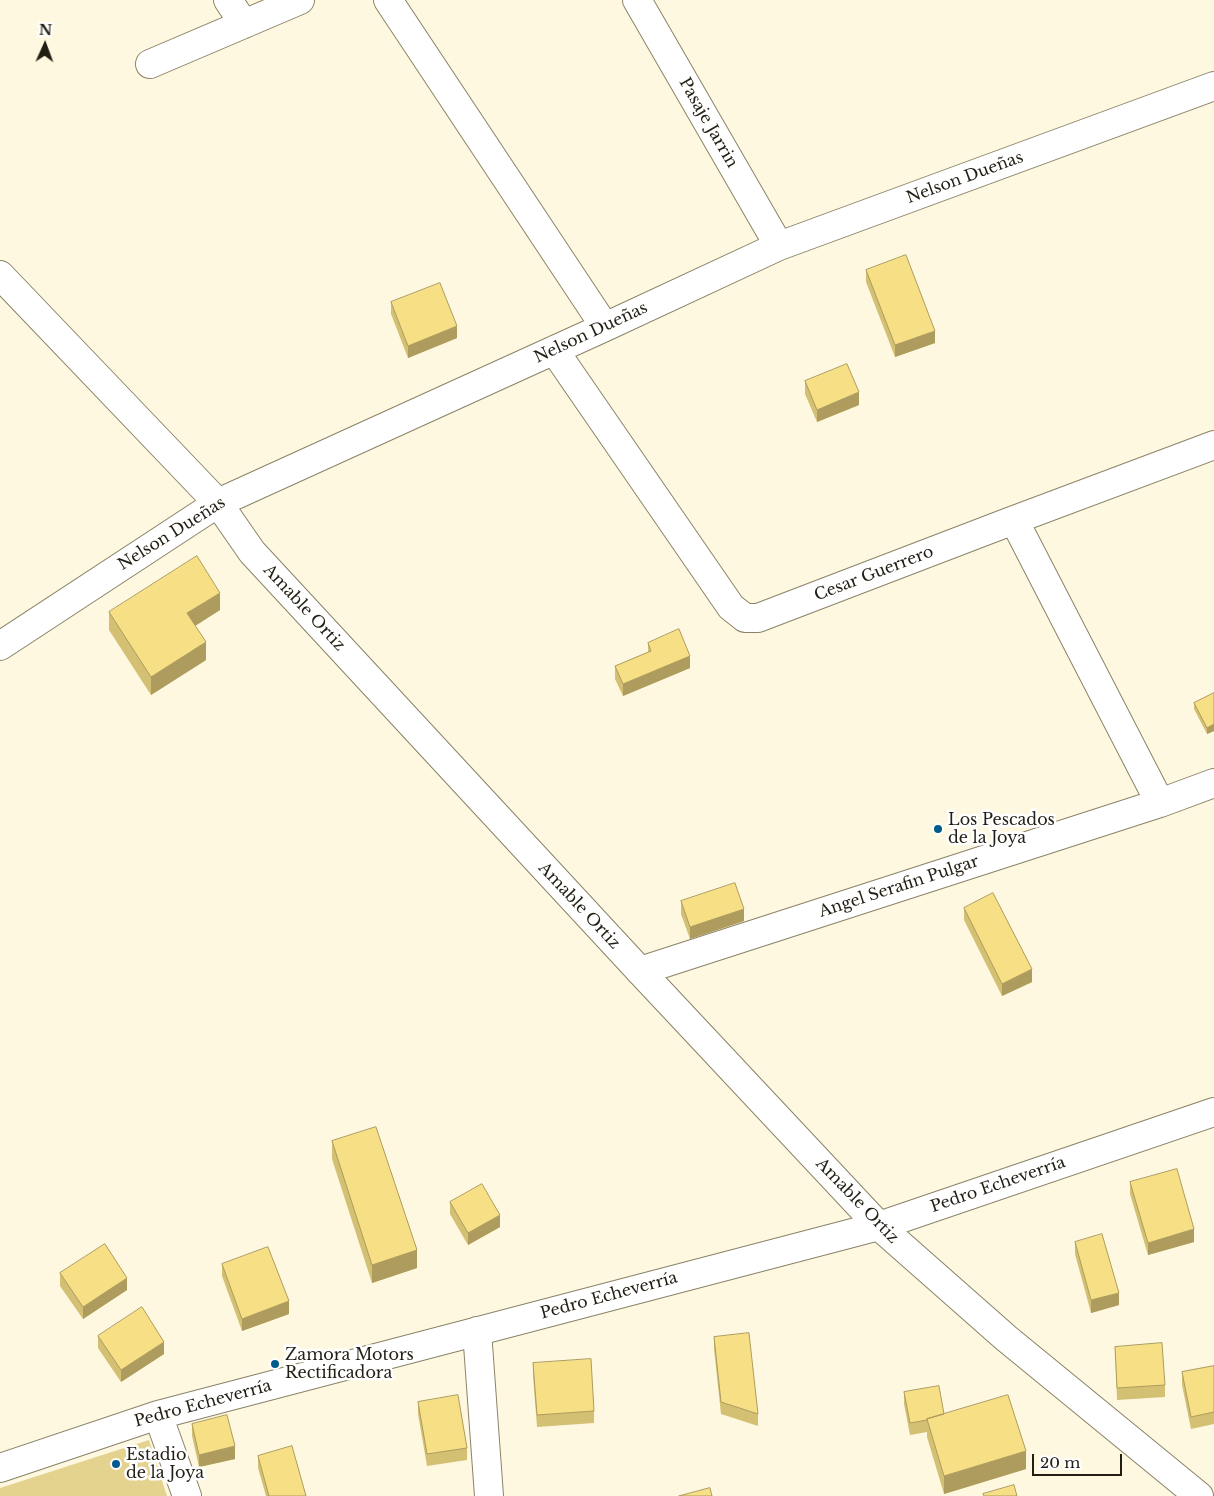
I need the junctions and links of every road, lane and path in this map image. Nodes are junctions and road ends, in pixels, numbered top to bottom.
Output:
1 (228, 0) edge
2 (300, 0) edge
3 (388, 0) edge
4 (637, 0) edge
5 (244, 24) junction
6 (150, 64) dead end
7 (1214, 86) edge
8 (779, 246) junction
9 (0, 275) edge
10 (605, 327) junction
11 (554, 350) junction
12 (1214, 445) edge
13 (218, 503) junction
14 (1014, 520) junction
15 (0, 646) edge
16 (1214, 784) edge
17 (1160, 803) junction
18 (640, 971) junction
19 (1214, 1112) edge
20 (878, 1226) junction
21 (476, 1331) junction
22 (158, 1415) junction
23 (0, 1468) edge
24 (187, 1496) edge
25 (490, 1496) edge
26 (1199, 1496) edge

1 - 5 street
2 - 5 street
3 - 10 street
4 - 8 street, Pasaje Jarrin
5 - 6 street
7 - 8 street, Nelson Dueñas
8 - 10 street, Nelson Dueñas
9 - 13 street, Amable Ortiz
10 - 11 street, Nelson Dueñas
11 - 13 street, Nelson Dueñas
11 - 14 street, Cesar Guerrero
12 - 14 street, Cesar Guerrero
13 - 15 street, Nelson Dueñas
13 - 18 street, Amable Ortiz
14 - 17 street
16 - 17 street, Angel Serafin Pulgar
17 - 18 street, Angel Serafin Pulgar
18 - 20 street, Amable Ortiz
19 - 20 street, Pedro Echeverría
20 - 21 street, Pedro Echeverría
20 - 26 street, Amable Ortiz
21 - 22 street, Pedro Echeverría
21 - 25 street
22 - 23 street, Pedro Echeverría
22 - 24 street

